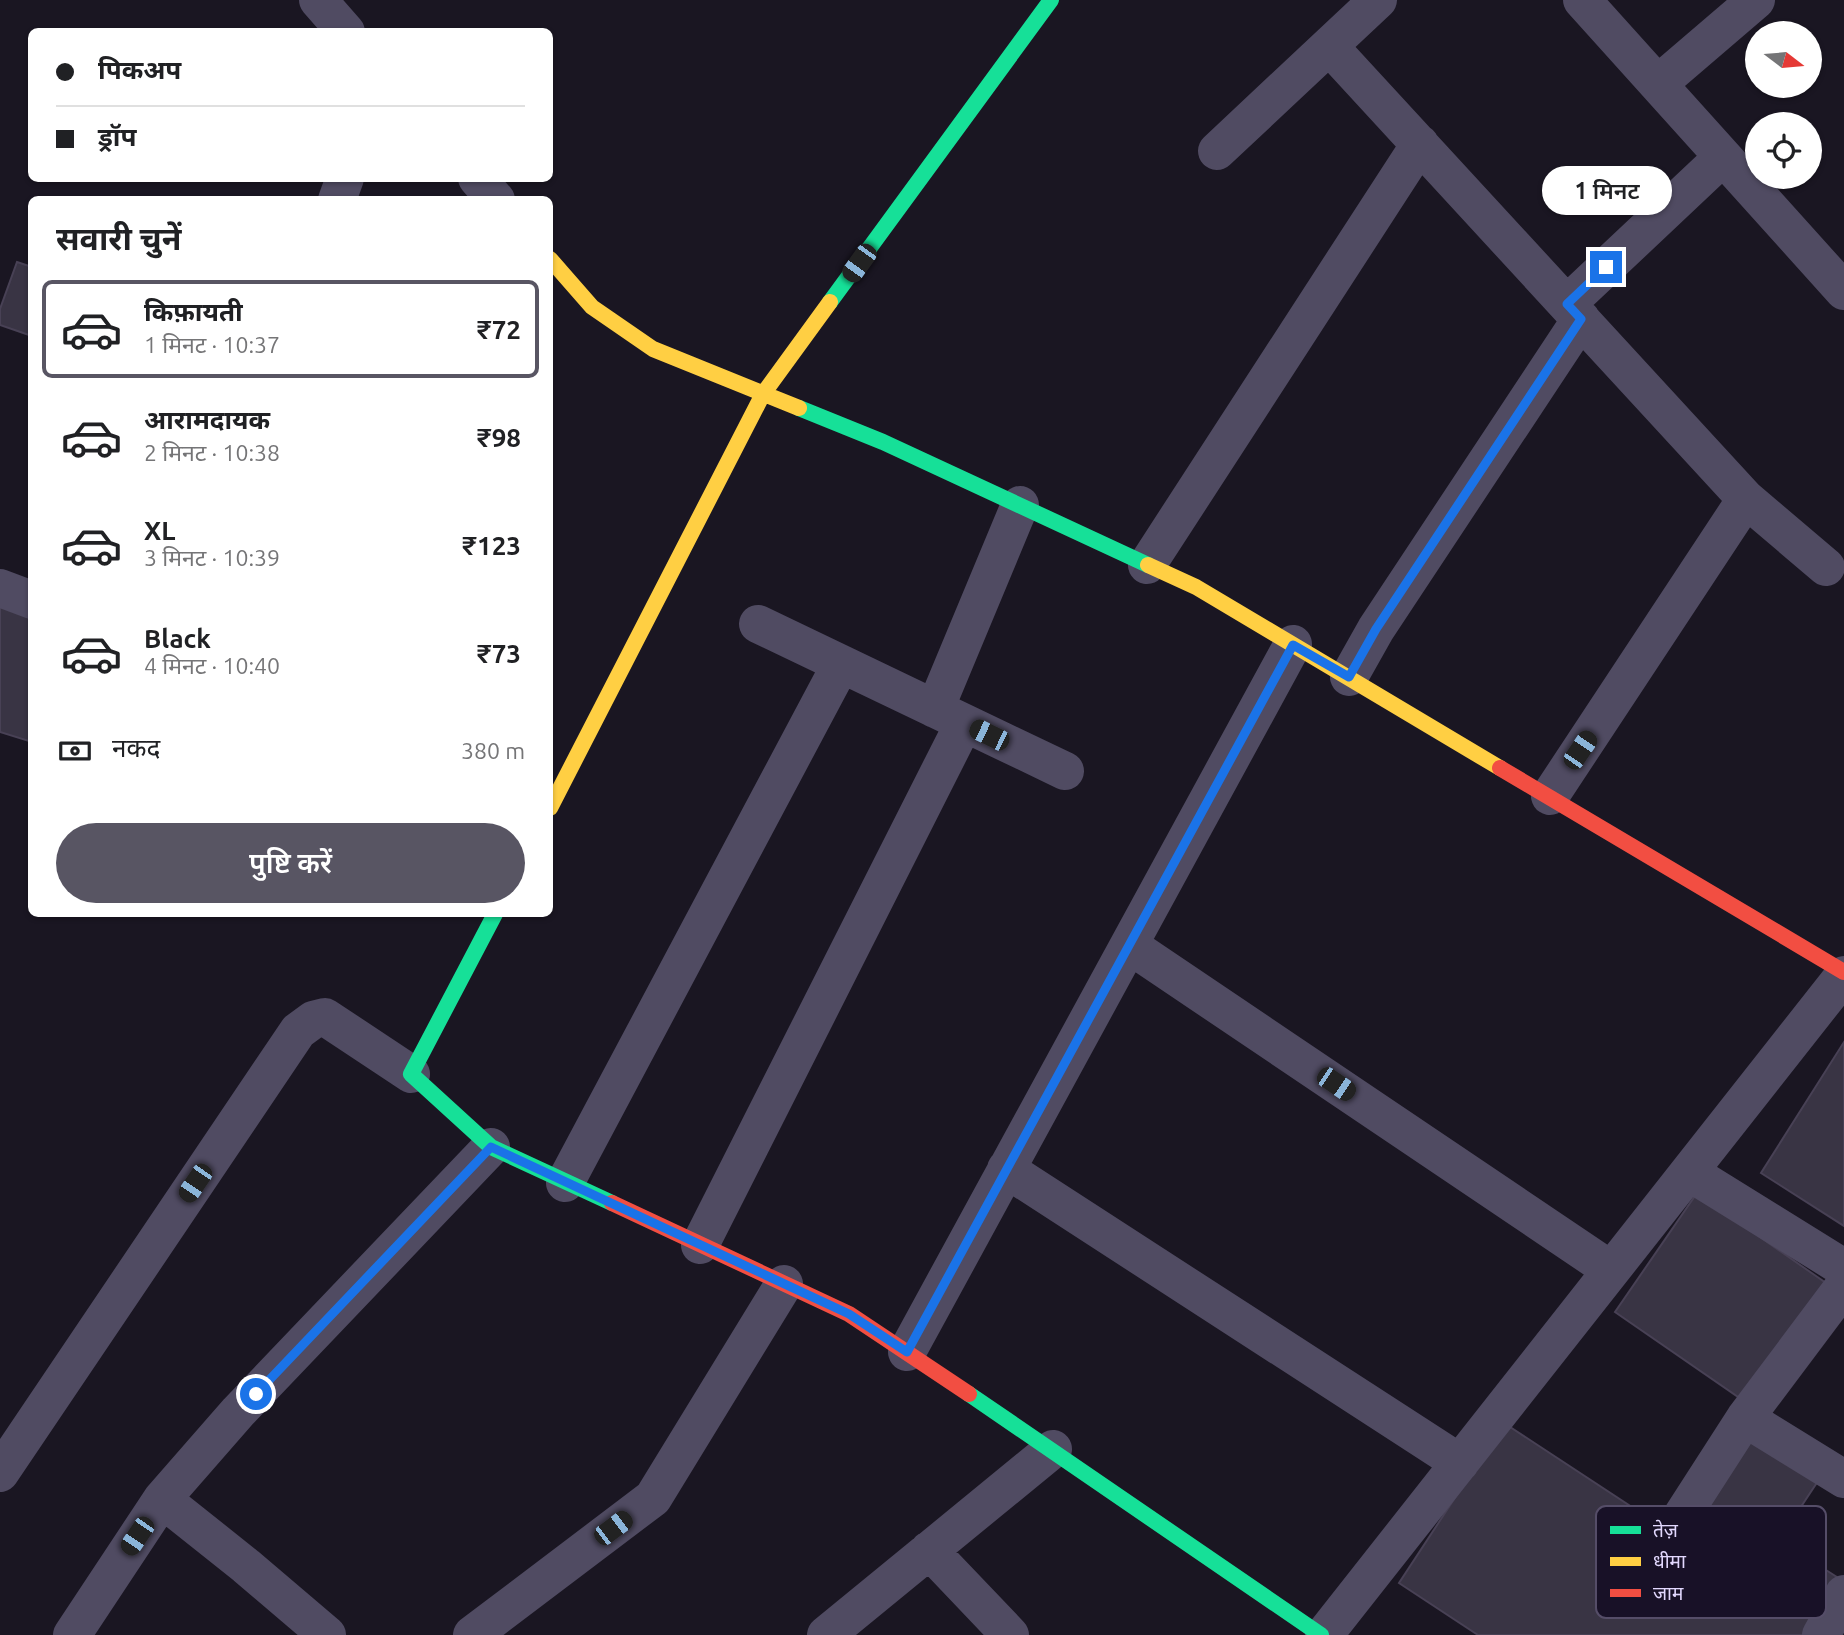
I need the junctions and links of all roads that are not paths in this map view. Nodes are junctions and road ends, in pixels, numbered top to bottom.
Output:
1 (318, 0) edge
2 (1051, 0) edge
3 (1378, 0) edge
4 (1582, 0) edge
5 (1756, 0) edge
6 (342, 28) edge
7 (1329, 46) junction
8 (1658, 84) junction
9 (1420, 144) junction
10 (1217, 151) dead end
11 (1723, 157) junction
12 (480, 182) edge
13 (493, 196) edge
14 (553, 262) edge
15 (1844, 291) edge
16 (1574, 312) junction
17 (763, 394) junction
18 (1746, 499) junction
19 (1020, 505) junction
20 (1147, 565) junction
21 (1826, 568) dead end
22 (0, 588) edge
23 (28, 598) edge
24 (758, 624) dead end
25 (1293, 645) junction
26 (841, 664) junction
27 (1349, 677) junction
28 (949, 716) junction
29 (1065, 771) dead end
30 (1549, 796) junction
31 (553, 802) edge
32 (493, 917) edge
33 (1129, 945) junction
34 (1844, 974) edge
35 (411, 1074) junction
36 (491, 1147) junction
37 (1006, 1170) junction
38 (1689, 1172) junction
39 (565, 1183) junction
40 (700, 1245) junction
41 (1844, 1268) edge
42 (1611, 1270) junction
43 (785, 1284) junction
44 (1844, 1286) edge
45 (907, 1352) junction
46 (1745, 1418) junction
47 (1054, 1448) junction
48 (1460, 1463) junction
49 (0, 1473) edge
50 (1844, 1479) edge
51 (162, 1499) junction
52 (1688, 1506) edge
53 (929, 1550) junction
54 (72, 1635) edge
55 (327, 1635) edge
56 (472, 1635) edge
57 (826, 1635) edge
58 (1010, 1635) edge
59 (1323, 1635) edge

1 - 6 street
2 - 17 street
3 - 7 street
4 - 8 street
5 - 8 street
7 - 9 street
7 - 10 street
8 - 11 street
9 - 16 street
9 - 20 street
11 - 15 street
11 - 16 street
12 - 13 street
14 - 17 street
16 - 18 street
16 - 27 street
17 - 19 street
17 - 31 street
18 - 21 street
18 - 30 street
19 - 20 street
19 - 28 street
20 - 25 street
22 - 23 street
24 - 26 street
25 - 27 street
25 - 33 street
26 - 28 street
26 - 39 street
27 - 30 street
28 - 29 street
28 - 40 street
30 - 34 street
32 - 35 street
33 - 37 street
33 - 42 street
34 - 38 street
35 - 36 street
35 - 49 street
36 - 39 street
36 - 51 street
37 - 45 street
37 - 48 street
38 - 41 street
38 - 42 street
39 - 40 street
40 - 43 street
42 - 48 street
43 - 45 street
43 - 56 street
44 - 46 street
45 - 47 street
46 - 50 street
46 - 52 street
47 - 53 street
47 - 59 street
48 - 59 street
51 - 54 street
51 - 55 street
53 - 57 street
53 - 58 street

